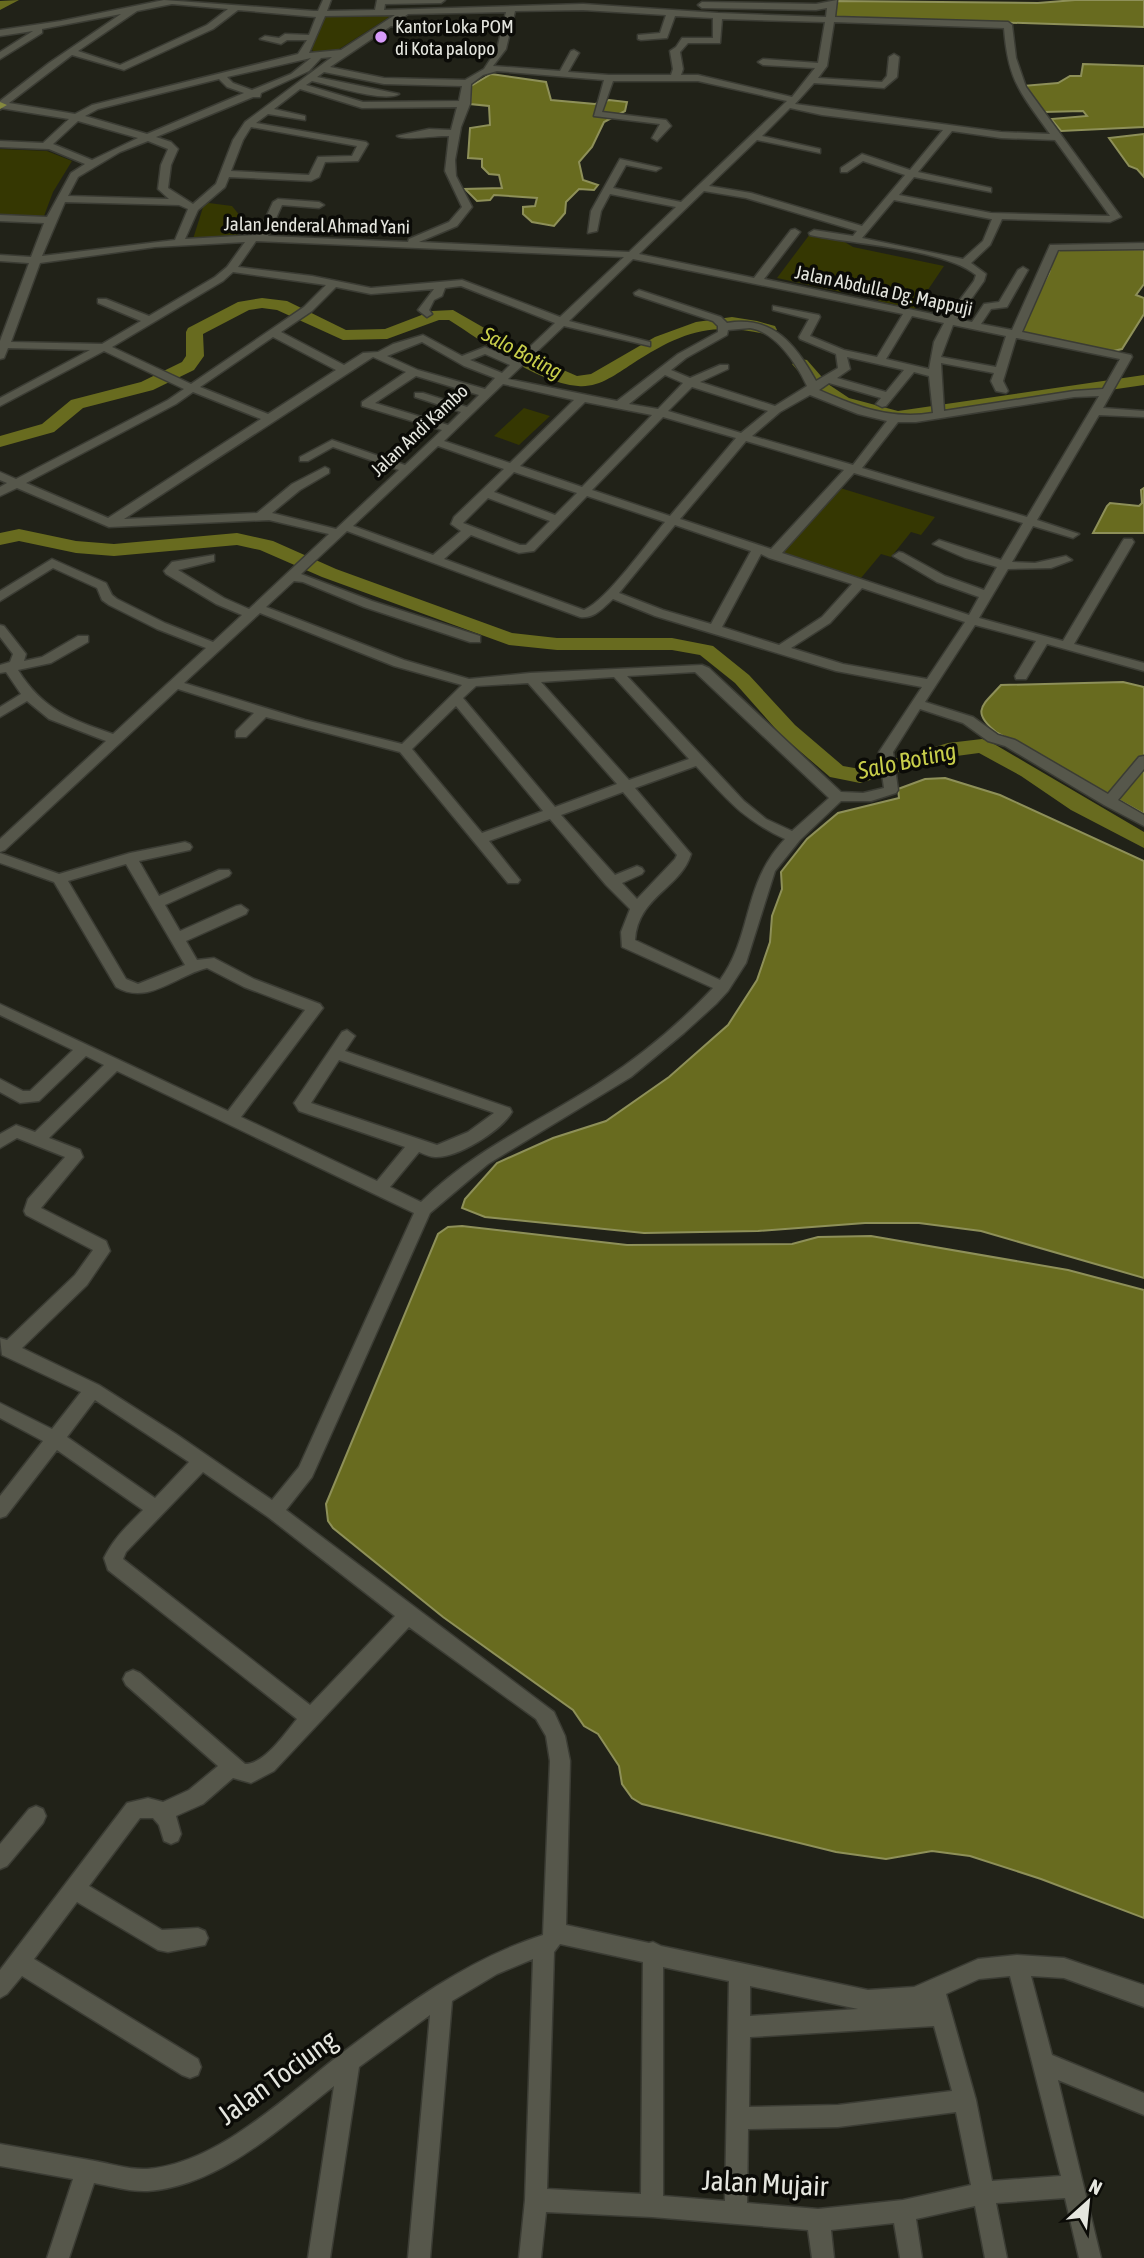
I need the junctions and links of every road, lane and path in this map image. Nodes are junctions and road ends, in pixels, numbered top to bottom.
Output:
1 (146, 0) edge
2 (441, 0) edge
3 (643, 0) edge
4 (326, 1) edge
5 (381, 1) edge
6 (703, 2) edge
7 (832, 2) edge
8 (138, 7) junction
9 (236, 7) junction
10 (512, 9) junction
11 (638, 10) junction
12 (405, 12) junction
13 (672, 12) junction
14 (379, 13) junction
15 (320, 14) junction
16 (697, 14) junction
17 (718, 16) junction
18 (830, 20) junction
19 (391, 23) junction
20 (47, 27) junction
21 (476, 30) dead end
22 (0, 33) edge
23 (641, 37) dead end
24 (313, 38) junction
25 (71, 52) junction
26 (343, 53) junction
27 (574, 54) dead end
28 (0, 56) edge
29 (299, 57) junction
30 (894, 57) dead end
31 (317, 58) junction
32 (763, 62) dead end
33 (328, 66) junction
34 (489, 69) junction
35 (818, 73) junction
36 (220, 75) junction
37 (562, 75) junction
38 (871, 76) dead end
39 (310, 78) junction
40 (609, 78) junction
41 (676, 78) junction
42 (467, 83) junction
43 (299, 86) junction
44 (254, 94) junction
45 (394, 94) dead end
46 (276, 101) junction
47 (790, 103) junction
48 (465, 104) junction
49 (0, 105) edge
50 (265, 110) junction
51 (77, 117) junction
52 (302, 118) dead end
53 (248, 124) junction
54 (950, 128) junction
55 (455, 133) junction
56 (402, 136) dead end
57 (149, 137) junction
58 (755, 137) junction
59 (1057, 137) junction
60 (657, 138) dead end
61 (0, 144) edge
62 (46, 145) junction
63 (817, 151) dead end
64 (90, 163) junction
65 (656, 168) dead end
66 (844, 170) dead end
67 (910, 173) junction
68 (225, 174) junction
69 (703, 188) junction
70 (607, 190) junction
71 (987, 190) dead end
72 (892, 197) junction
73 (61, 199) junction
74 (179, 202) junction
75 (318, 205) dead end
76 (684, 206) junction
77 (194, 208) junction
78 (998, 216) junction
79 (0, 219) edge
80 (50, 220) junction
81 (864, 230) junction
82 (592, 231) dead end
83 (795, 232) dead end
84 (814, 233) dead end
85 (257, 238) junction
86 (855, 240) junction
87 (179, 242) junction
88 (407, 244) junction
89 (1144, 246) edge
90 (633, 254) junction
91 (0, 258) edge
92 (35, 260) junction
93 (966, 262) junction
94 (231, 269) junction
95 (1023, 270) dead end
96 (758, 280) junction
97 (334, 283) junction
98 (440, 284) junction
99 (788, 287) junction
100 (639, 293) dead end
101 (831, 297) junction
102 (103, 301) dead end
103 (777, 308) dead end
104 (764, 312) dead end
105 (909, 313) junction
106 (426, 314) dead end
107 (815, 317) junction
108 (149, 320) junction
109 (560, 321) junction
110 (947, 321) junction
111 (721, 324) junction
112 (974, 327) junction
113 (272, 332) junction
114 (1014, 335) junction
115 (618, 336) junction
116 (608, 344) dead end
117 (646, 344) dead end
118 (104, 347) junction
119 (1, 349) edge
120 (841, 352) junction
121 (379, 356) junction
122 (936, 359) junction
123 (461, 360) junction
124 (519, 361) junction
125 (880, 361) junction
126 (724, 368) dead end
127 (911, 368) junction
128 (344, 369) junction
129 (665, 371) junction
130 (1000, 371) junction
131 (414, 372) junction
132 (932, 373) junction
133 (501, 378) junction
134 (689, 383) junction
135 (819, 385) junction
136 (194, 388) junction
137 (1002, 391) dead end
138 (1105, 392) junction
139 (485, 393) junction
140 (419, 395) dead end
141 (887, 396) junction
142 (582, 399) junction
143 (0, 403) edge
144 (620, 405) junction
145 (880, 408) dead end
146 (776, 410) junction
147 (468, 411) junction
148 (939, 411) junction
149 (1096, 411) junction
150 (662, 412) junction
151 (1144, 414) edge
152 (270, 419) junction
153 (894, 420) junction
154 (450, 429) junction
155 (743, 437) junction
156 (436, 442) junction
157 (304, 459) dead end
158 (512, 468) junction
159 (405, 469) junction
160 (853, 469) junction
161 (325, 471) dead end
162 (0, 476) edge
163 (15, 483) junction
164 (0, 492) edge
165 (582, 492) junction
166 (486, 493) junction
167 (261, 516) junction
168 (556, 519) junction
169 (674, 522) junction
170 (1030, 522) junction
171 (109, 523) junction
172 (342, 530) junction
173 (469, 530) junction
174 (1073, 534) dead end
175 (1128, 542) dead end
176 (939, 544) dead end
177 (757, 550) junction
178 (773, 555) junction
179 (899, 556) dead end
180 (210, 558) dead end
181 (436, 559) junction
182 (1066, 560) dead end
183 (1003, 564) junction
184 (294, 575) junction
185 (859, 583) junction
186 (611, 594) junction
187 (986, 595) junction
188 (0, 597) edge
189 (252, 610) junction
190 (972, 620) junction
191 (0, 629) edge
192 (715, 629) junction
193 (83, 639) dead end
194 (475, 639) dead end
195 (1043, 640) junction
196 (1066, 646) junction
197 (215, 647) junction
198 (781, 649) junction
199 (1144, 667) edge
200 (5, 669) edge
201 (616, 672) junction
202 (1021, 676) dead end
203 (530, 677) junction
204 (470, 683) junction
205 (174, 684) junction
206 (930, 684) junction
207 (29, 694) junction
208 (456, 698) junction
209 (917, 704) junction
210 (263, 712) junction
211 (0, 713) edge
212 (241, 734) dead end
213 (114, 739) junction
214 (405, 749) junction
215 (1144, 760) edge
216 (697, 761) junction
217 (626, 786) junction
218 (838, 797) junction
219 (1109, 802) junction
220 (552, 813) junction
221 (1144, 821) edge
222 (793, 838) junction
223 (481, 839) junction
224 (0, 847) edge
225 (185, 847) dead end
226 (0, 858) edge
227 (130, 858) junction
228 (637, 871) dead end
229 (224, 873) dead end
230 (59, 878) junction
231 (513, 880) dead end
232 (611, 882) junction
233 (156, 903) junction
234 (637, 908) junction
235 (241, 910) dead end
236 (176, 939) junction
237 (192, 965) junction
238 (723, 987) junction
239 (0, 1009) edge
240 (346, 1036) dead end
241 (83, 1049) junction
242 (335, 1053) junction
243 (114, 1065) junction
244 (0, 1085) edge
245 (230, 1120) junction
246 (38, 1139) junction
247 (0, 1142) edge
248 (416, 1144) junction
249 (379, 1190) junction
250 (415, 1207) junction
251 (4, 1348) edge
252 (93, 1390) junction
253 (0, 1410) edge
254 (55, 1439) junction
255 (202, 1461) junction
256 (155, 1508) junction
257 (0, 1510) edge
258 (274, 1511) junction
259 (408, 1615) junction
260 (133, 1679) dead end
261 (311, 1718) junction
262 (232, 1766) junction
263 (164, 1812) junction
264 (36, 1816) dead end
265 (171, 1835) dead end
266 (0, 1859) edge
267 (73, 1888) junction
268 (551, 1936) junction
269 (198, 1938) dead end
270 (653, 1952) junction
271 (19, 1962) junction
272 (1017, 1965) junction
273 (740, 1972) junction
274 (0, 1987) edge
275 (934, 1987) junction
276 (442, 1996) junction
277 (1144, 1996) edge
278 (940, 2015) junction
279 (739, 2027) junction
280 (349, 2061) junction
281 (1042, 2062) junction
282 (190, 2067) dead end
283 (965, 2100) junction
284 (1144, 2104) edge
285 (738, 2118) junction
286 (0, 2155) edge
287 (87, 2171) junction
288 (1072, 2186) junction
289 (984, 2193) junction
290 (536, 2200) junction
291 (652, 2206) junction
292 (903, 2211) junction
293 (736, 2213) junction
294 (818, 2220) junction
295 (58, 2258) edge
296 (319, 2258) edge
297 (418, 2258) edge
298 (530, 2258) edge
299 (823, 2258) edge
300 (911, 2258) edge
301 (996, 2258) edge
302 (1090, 2258) edge

1 - 8 street
2 - 5 street
3 - 11 street
4 - 5 street
4 - 15 street
5 - 14 street
6 - 7 street
6 - 16 street
7 - 18 street
8 - 9 street
8 - 20 street
8 - 25 street
9 - 15 street
9 - 25 street
10 - 11 street
10 - 12 street
10 - 34 street
11 - 13 street
12 - 14 street
12 - 19 street
13 - 16 street
13 - 23 street
14 - 15 street
15 - 24 street
16 - 17 street
17 - 18 street
17 - 41 street
18 - 35 street
18 - 59 street
19 - 21 street
19 - 26 street
20 - 22 street
20 - 28 street
24 - 29 street
24 - 29 street
25 - 49 street
26 - 31 street
26 - 33 street
27 - 37 street
29 - 31 street
29 - 36 street
30 - 35 street
31 - 33 street
31 - 44 street
32 - 35 street
33 - 39 street
33 - 42 street
34 - 37 street
34 - 42 street
35 - 38 street
35 - 47 street, Jalan Andi Kambo
36 - 44 street
36 - 51 street
37 - 40 street
39 - 43 street
39 - 45 street
40 - 41 street
40 - 60 street
41 - 47 street
42 - 48 street
43 - 46 street
43 - 48 street
44 - 46 street
44 - 57 street
46 - 50 street
47 - 54 street
47 - 58 street, Jalan Andi Kambo
48 - 55 street
49 - 51 street
50 - 52 street
50 - 53 street
51 - 57 street
51 - 62 street
53 - 68 street
53 - 68 street
54 - 59 street
54 - 67 street
55 - 56 street
55 - 88 street
57 - 64 street
57 - 74 street
58 - 63 street
58 - 69 street, Jalan Andi Kambo
59 - 78 street
61 - 62 street
62 - 64 street
64 - 73 street
65 - 70 street
66 - 67 street
67 - 71 street
67 - 72 street
68 - 77 street
69 - 76 street, Jalan Andi Kambo
69 - 81 street
70 - 76 street
70 - 82 street
72 - 78 street
72 - 81 street
73 - 74 street
73 - 80 street
74 - 77 street
75 - 85 street
76 - 90 street, Jalan Andi Kambo
77 - 87 street
78 - 93 street
79 - 80 street
80 - 92 street
81 - 86 street
83 - 96 street
84 - 86 street
85 - 87 street, Jalan Jenderal Ahmad Yani
85 - 88 street, Jalan Jenderal Ahmad Yani
85 - 94 street
86 - 93 street
87 - 92 street, Jalan Jenderal Ahmad Yani
88 - 90 street, Jalan Jenderal Ahmad Yani
89 - 114 street
90 - 96 street, Jalan Abdulla Dg. Mappuji
90 - 109 street, Jalan Andi Kambo
91 - 92 street, Jalan Jenderal Ahmad Yani
92 - 119 street
93 - 110 street
94 - 97 street
94 - 108 street
95 - 112 street
96 - 99 street, Jalan Abdulla Dg. Mappuji
97 - 98 street
97 - 113 street
98 - 106 street
98 - 109 street
99 - 101 street, Jalan Abdulla Dg. Mappuji
99 - 104 street
100 - 111 street
101 - 105 street, Jalan Abdulla Dg. Mappuji
101 - 107 street
102 - 108 street
103 - 107 street
105 - 110 street, Jalan Abdulla Dg. Mappuji
105 - 125 street
107 - 120 street
108 - 118 street
109 - 115 street
109 - 124 street, Jalan Andi Kambo
110 - 112 street, Jalan Abdulla Dg. Mappuji
110 - 122 street
111 - 129 street
111 - 135 street
112 - 114 street, Jalan Abdulla Dg. Mappuji
113 - 128 street
113 - 136 street
114 - 130 street
114 - 138 street, Jalan Abdulla Dg. Mappuji
115 - 116 street
115 - 117 street
118 - 119 street
118 - 136 street
118 - 143 street
120 - 125 street
120 - 135 street
121 - 123 street
121 - 128 street
121 - 131 street
122 - 130 street
122 - 132 street
123 - 124 street
123 - 133 street
124 - 133 street, Jalan Andi Kambo
125 - 127 street
126 - 134 street
127 - 132 street
127 - 141 street
128 - 152 street
129 - 134 street
129 - 144 street
130 - 137 street
131 - 139 street
131 - 154 street
132 - 148 street
133 - 139 street, Jalan Andi Kambo
133 - 142 street
134 - 146 street
134 - 150 street
135 - 141 street
135 - 146 street
135 - 153 street
136 - 152 street
136 - 163 street
138 - 148 street
138 - 149 street
139 - 147 street, Jalan Andi Kambo
140 - 147 street
141 - 145 street
142 - 144 street
142 - 158 street
144 - 150 street
146 - 155 street
147 - 154 street, Jalan Andi Kambo
148 - 153 street
149 - 151 street
149 - 170 street
150 - 155 street
150 - 165 street
152 - 171 street
153 - 160 street
154 - 156 street, Jalan Andi Kambo
155 - 160 street
155 - 169 street
156 - 158 street
156 - 159 street, Jalan Andi Kambo
157 - 159 street
158 - 165 street
158 - 166 street
159 - 172 street, Jalan Andi Kambo
160 - 170 street
160 - 178 street
161 - 167 street
162 - 163 street
163 - 164 street
163 - 171 street
165 - 168 street
165 - 169 street
166 - 168 street
166 - 173 street
167 - 171 street
167 - 172 street
168 - 173 street
169 - 177 street
169 - 186 street
170 - 174 street
170 - 183 street
172 - 181 street
172 - 184 street, Jalan Andi Kambo
173 - 181 street
175 - 196 street
176 - 183 street
177 - 178 street
177 - 192 street
178 - 185 street
179 - 187 street
180 - 189 street
181 - 186 street
182 - 183 street
183 - 187 street
184 - 189 street, Jalan Andi Kambo
184 - 194 street
185 - 190 street
185 - 198 street
186 - 192 street
187 - 190 street
188 - 197 street
189 - 197 street, Jalan Andi Kambo
189 - 204 street
190 - 195 street
190 - 206 street
191 - 200 street
192 - 198 street
193 - 200 street
195 - 196 street
195 - 202 street
196 - 199 street
197 - 205 street, Jalan Andi Kambo
198 - 206 street
200 - 207 street
201 - 203 street
201 - 216 street
201 - 218 street
203 - 204 street
203 - 217 street
204 - 208 street
205 - 210 street
205 - 213 street, Jalan Andi Kambo
206 - 209 street
207 - 211 street
207 - 213 street
208 - 214 street
208 - 220 street
209 - 218 street
209 - 219 street
210 - 212 street
210 - 214 street
213 - 224 street, Jalan Andi Kambo
214 - 223 street
215 - 219 street
216 - 217 street
216 - 222 street
217 - 220 street
217 - 234 street
218 - 222 street
219 - 221 street
220 - 223 street
220 - 232 street
222 - 238 street
223 - 231 street
225 - 227 street
226 - 230 street
227 - 230 street
227 - 233 street
228 - 232 street
229 - 233 street
230 - 237 street
232 - 234 street
233 - 236 street
234 - 238 street
235 - 236 street
236 - 237 street
237 - 245 street
238 - 250 street
239 - 241 street
240 - 242 street
241 - 243 street
241 - 244 street
242 - 248 street
242 - 248 street
243 - 245 street
243 - 246 street
245 - 249 street
246 - 247 street
246 - 251 street
248 - 249 street
249 - 250 street
250 - 258 street
251 - 252 street
252 - 254 street
252 - 255 street
253 - 254 street
254 - 256 street
254 - 257 street
255 - 256 street
255 - 258 street
256 - 261 street
258 - 259 street
259 - 261 street
259 - 268 street
260 - 262 street
261 - 262 street
262 - 263 street
263 - 265 street
263 - 267 street
264 - 266 street
267 - 269 street
267 - 271 street
268 - 270 street
268 - 276 street, Jalan Tociung
268 - 290 street
270 - 273 street
270 - 291 street
271 - 274 street
271 - 282 street
272 - 275 street
272 - 277 street
272 - 281 street
273 - 275 street
273 - 279 street
275 - 278 street
276 - 280 street, Jalan Tociung
276 - 297 street
278 - 279 street
278 - 283 street
279 - 285 street
280 - 287 street, Jalan Tociung
280 - 296 street
281 - 284 street
281 - 288 street
283 - 285 street
283 - 289 street
285 - 293 street
286 - 287 street, Jalan Tociung
287 - 295 street
288 - 289 street, Jalan Mujair
288 - 302 street
289 - 292 street, Jalan Mujair
289 - 301 street
290 - 291 street, Jalan Mujair
290 - 298 street
291 - 293 street, Jalan Mujair
292 - 294 street, Jalan Mujair
292 - 300 street
293 - 294 street, Jalan Mujair
294 - 299 street

